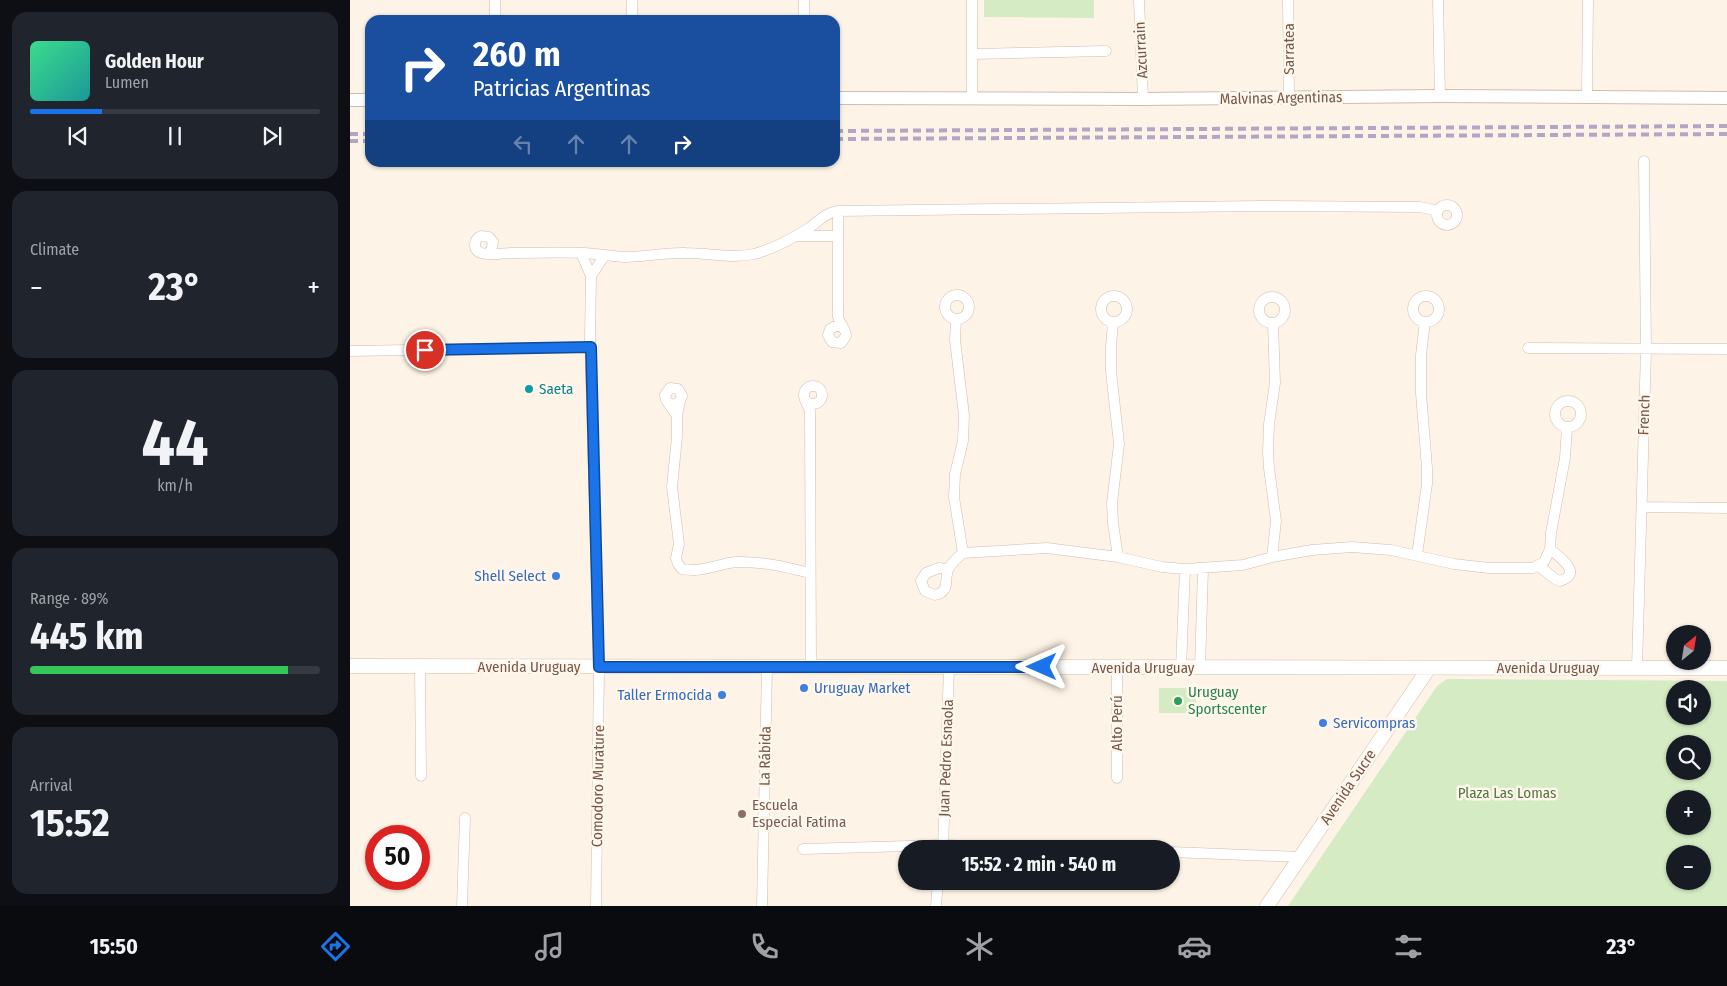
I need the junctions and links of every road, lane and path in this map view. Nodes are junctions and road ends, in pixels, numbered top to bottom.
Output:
1 (495, 0) edge
2 (632, 0) edge
3 (804, 0) edge
4 (972, 0) edge
5 (1139, 0) edge
6 (1288, 0) edge
7 (1438, 0) edge
8 (1588, 0) edge
9 (495, 15) edge
10 (632, 15) edge
11 (804, 15) edge
12 (1106, 51) dead end
13 (972, 54) junction
14 (1440, 96) junction
15 (1587, 96) junction
16 (972, 97) junction
17 (840, 98) edge
18 (1289, 98) junction
19 (1727, 98) edge
20 (1143, 99) junction
21 (350, 100) edge
22 (365, 100) edge
23 (1644, 161) dead end
24 (838, 211) junction
25 (1438, 211) dead end
26 (797, 236) junction
27 (837, 236) junction
28 (493, 242) junction
29 (504, 253) junction
30 (581, 253) junction
31 (486, 254) junction
32 (605, 255) junction
33 (591, 276) junction
34 (838, 317) junction
35 (956, 319) dead end
36 (1425, 322) dead end
37 (1113, 323) dead end
38 (1273, 323) dead end
39 (832, 327) junction
40 (843, 328) junction
41 (591, 347) junction
42 (1528, 348) dead end
43 (1727, 349) edge
44 (1646, 350) junction
45 (350, 351) edge
46 (680, 401) junction
47 (668, 403) junction
48 (810, 405) dead end
49 (676, 416) junction
50 (1567, 428) dead end
51 (1642, 507) junction
52 (1727, 508) edge
53 (1550, 549) junction
54 (963, 553) junction
55 (1417, 555) junction
56 (1118, 557) junction
57 (1272, 557) junction
58 (1539, 566) junction
59 (948, 569) dead end
60 (1185, 569) junction
61 (1203, 569) junction
62 (810, 573) junction
63 (350, 666) edge
64 (420, 666) junction
65 (599, 667) junction
66 (767, 667) junction
67 (811, 667) junction
68 (950, 667) junction
69 (1116, 668) junction
70 (1182, 668) junction
71 (1200, 668) junction
72 (1429, 668) junction
73 (1638, 668) junction
74 (1727, 668) edge
75 (421, 776) dead end
76 (1117, 778) dead end
77 (465, 818) dead end
78 (943, 840) edge
79 (898, 848) edge
80 (803, 849) dead end
81 (1180, 852) edge
82 (1301, 857) junction
83 (937, 890) edge
84 (462, 906) edge
85 (596, 906) edge
86 (762, 906) edge
87 (936, 906) edge
88 (1267, 906) edge

1 - 9 street
2 - 10 street
3 - 11 street
4 - 13 street
5 - 20 street, Azcurrain
6 - 18 street, Sarratea
7 - 14 street
8 - 15 street
12 - 13 street
13 - 16 street
14 - 15 street, Malvinas Argentinas
14 - 18 street, Malvinas Argentinas
15 - 19 street, Malvinas Argentinas
16 - 17 street, Malvinas Argentinas
16 - 20 street, Malvinas Argentinas
18 - 20 street, Malvinas Argentinas
21 - 22 street
23 - 44 street, French
24 - 25 street
24 - 26 street
24 - 27 street
26 - 27 street
26 - 32 street
27 - 34 street
28 - 29 street
28 - 31 street
28 - 31 street
29 - 30 street
29 - 31 street
30 - 32 street
30 - 33 street
32 - 33 street
33 - 41 street, Comodoro Murature
34 - 39 street
34 - 40 street
35 - 54 street
36 - 55 street
37 - 56 street
38 - 57 street
39 - 40 street
39 - 40 street
41 - 45 street
41 - 65 street, Comodoro Murature
42 - 44 street
43 - 44 street
44 - 51 street, French
46 - 47 street
46 - 47 street
46 - 49 street
47 - 49 street
48 - 62 street
49 - 62 street
50 - 53 street
51 - 52 street
51 - 73 street, French
53 - 58 street
53 - 58 street
54 - 56 street
54 - 59 street
55 - 57 street
55 - 58 street
56 - 60 street
57 - 61 street
60 - 61 street
60 - 70 street
61 - 71 street
62 - 67 street
63 - 64 main road, Avenida Uruguay
64 - 65 main road, Avenida Uruguay
64 - 75 street
65 - 66 main road, Avenida Uruguay
65 - 85 street, Comodoro Murature
66 - 67 main road, Avenida Uruguay
66 - 86 street, La Rábida
67 - 68 main road, Avenida Uruguay
68 - 69 main road, Avenida Uruguay
68 - 78 street, Juan Pedro Esnaola
69 - 70 main road, Avenida Uruguay
69 - 76 street, Alto Perú
70 - 71 main road, Avenida Uruguay
71 - 72 main road, Avenida Uruguay
72 - 73 main road, Avenida Uruguay
72 - 82 main road, Avenida Sucre
73 - 74 main road, Avenida Uruguay
77 - 84 street
79 - 80 street
81 - 82 street
82 - 88 main road, Avenida Sucre
83 - 87 street

